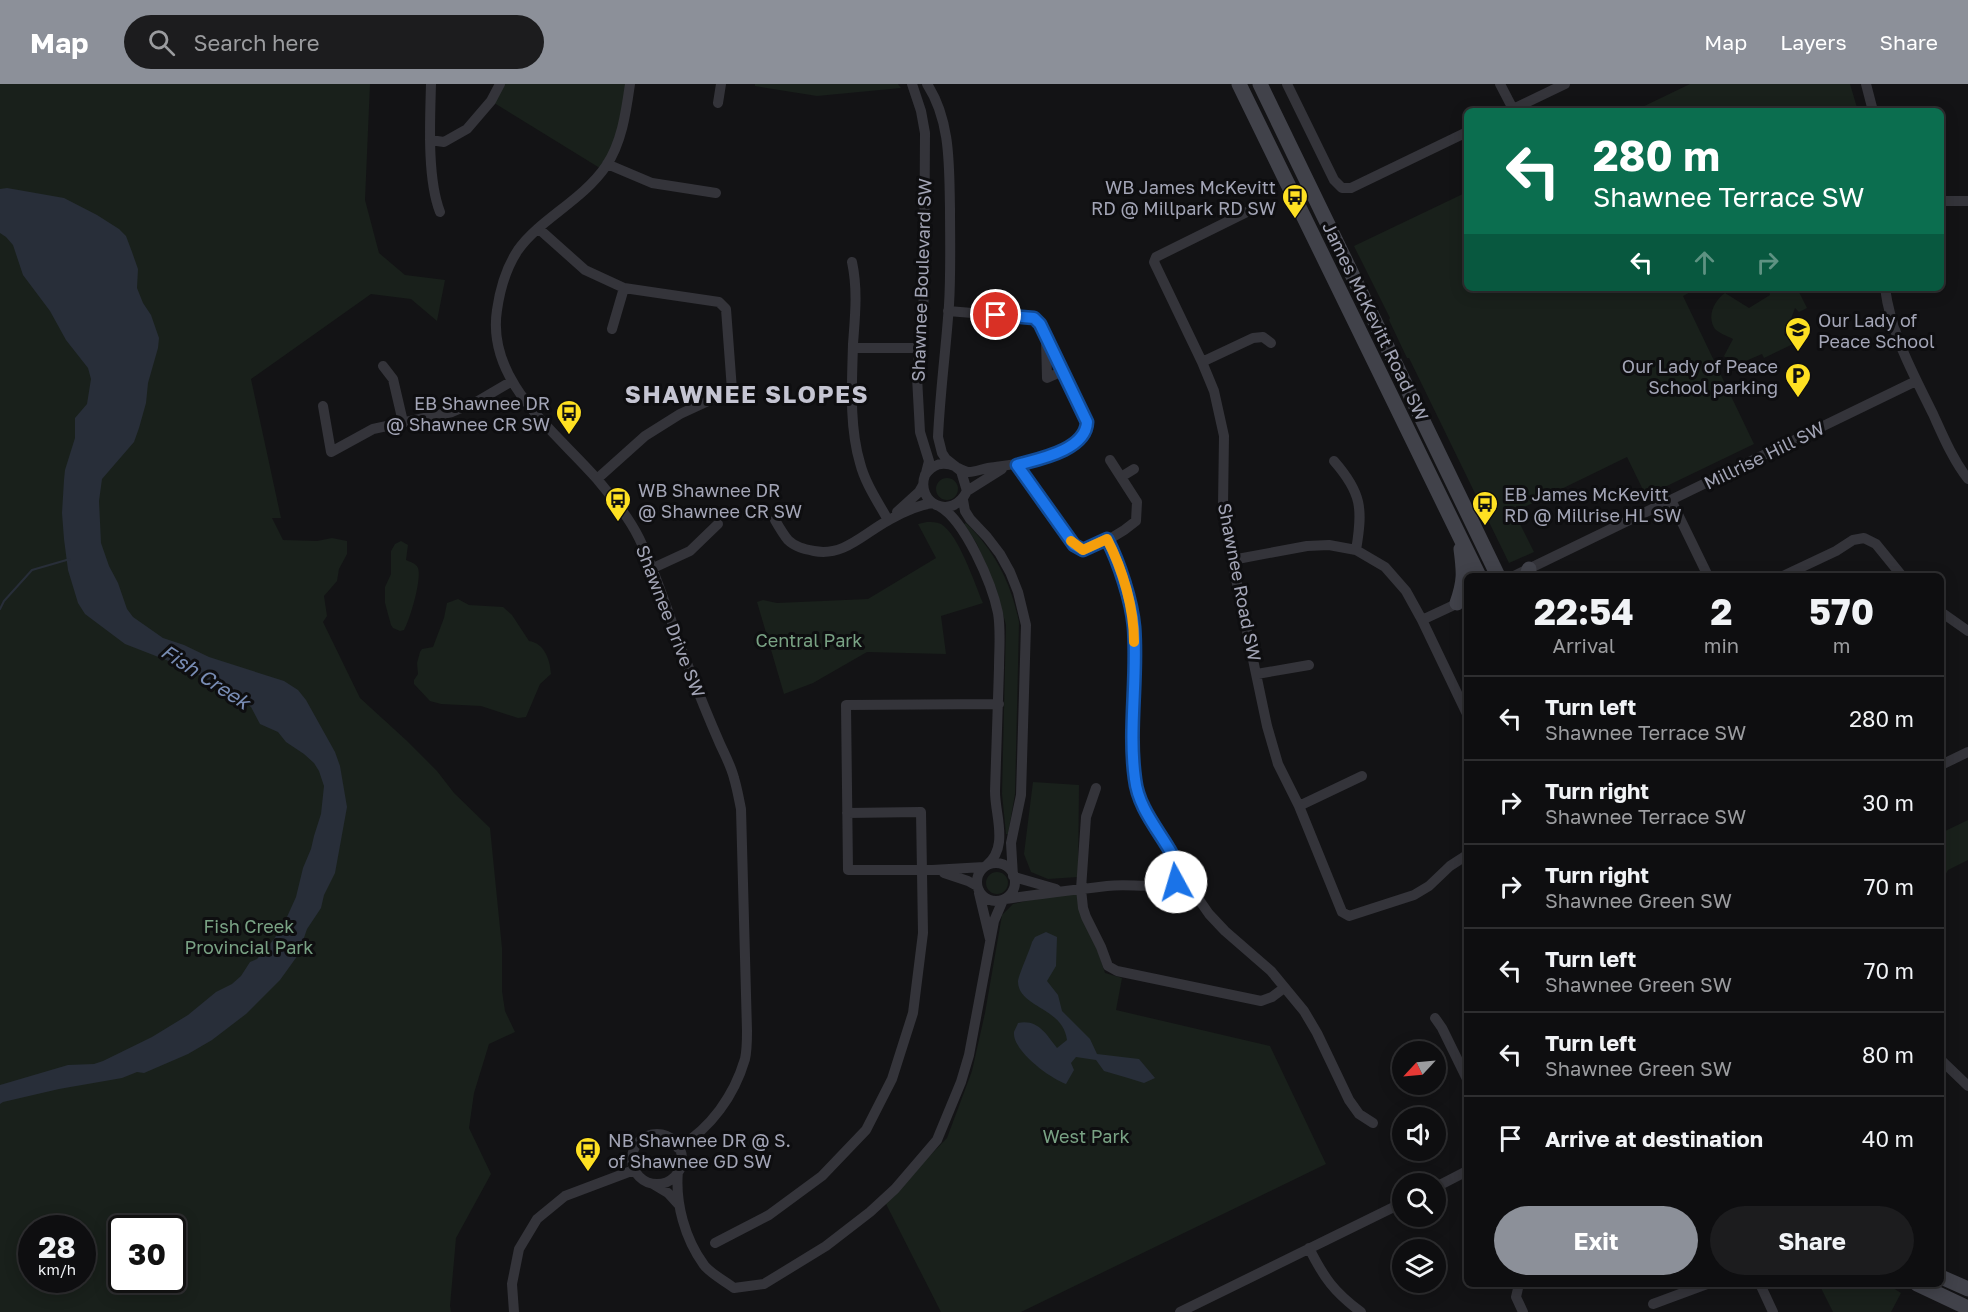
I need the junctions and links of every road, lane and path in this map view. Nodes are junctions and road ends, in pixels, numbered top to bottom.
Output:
1 (431, 84) edge
2 (500, 84) edge
3 (630, 84) edge
4 (721, 84) edge
5 (912, 84) edge
6 (927, 84) edge
7 (1239, 84) edge
8 (1260, 84) edge
9 (1287, 84) edge
10 (1500, 84) edge
11 (1565, 84) edge
12 (1866, 84) edge
13 (718, 102) dead end
14 (1510, 108) edge
15 (1515, 108) edge
16 (1872, 108) edge
17 (1464, 133) edge
18 (430, 140) junction
19 (607, 164) junction
20 (716, 193) dead end
21 (1944, 201) edge
22 (1968, 201) edge
23 (1262, 206) dead end
24 (440, 212) dead end
25 (539, 229) junction
26 (852, 262) dead end
27 (624, 288) junction
28 (1886, 291) edge
29 (948, 311) junction
30 (612, 329) dead end
31 (1046, 335) junction
32 (1271, 343) dead end
33 (853, 348) junction
34 (920, 348) junction
35 (1202, 362) junction
36 (383, 366) dead end
37 (1063, 371) junction
38 (512, 381) junction
39 (1916, 381) junction
40 (323, 406) dead end
41 (403, 422) junction
42 (1110, 460) dead end
43 (1334, 461) dead end
44 (1012, 465) junction
45 (955, 466) junction
46 (1134, 469) dead end
47 (1121, 477) junction
48 (597, 479) junction
49 (1968, 479) edge
50 (924, 480) junction
51 (965, 495) junction
52 (1671, 500) junction
53 (935, 504) junction
54 (775, 520) dead end
55 (888, 520) junction
56 (718, 524) dead end
57 (1460, 538) junction
58 (1107, 539) junction
59 (1356, 550) junction
60 (1232, 560) junction
61 (651, 569) junction
62 (1528, 572) edge
63 (1478, 573) edge
64 (1497, 573) edge
65 (1707, 573) edge
66 (1789, 573) edge
67 (1900, 573) edge
68 (1462, 601) edge
69 (1944, 614) edge
70 (1422, 620) junction
71 (1968, 631) edge
72 (1309, 665) dead end
73 (1257, 674) junction
74 (999, 704) junction
75 (1464, 708) edge
76 (1968, 752) edge
77 (1944, 764) edge
78 (1362, 776) dead end
79 (1096, 788) dead end
80 (1299, 806) junction
81 (847, 813) junction
82 (1464, 857) edge
83 (986, 866) junction
84 (927, 870) junction
85 (1014, 876) junction
86 (1184, 878) junction
87 (978, 889) junction
88 (1063, 890) junction
89 (1081, 890) junction
90 (1004, 899) junction
91 (990, 940) junction
92 (1284, 988) junction
93 (1435, 1018) dead end
94 (1944, 1063) edge
95 (1950, 1070) junction
96 (1464, 1073) edge
97 (1944, 1075) edge
98 (1968, 1086) edge
99 (1372, 1123) dead end
100 (678, 1148) junction
101 (634, 1170) junction
102 (678, 1171) junction
103 (1464, 1173) edge
104 (1446, 1182) edge
105 (653, 1184) junction
106 (678, 1204) junction
107 (1392, 1208) edge
108 (715, 1243) dead end
109 (1309, 1248) junction
110 (1944, 1278) edge
111 (1518, 1287) edge
112 (1699, 1287) edge
113 (1761, 1287) edge
114 (1923, 1287) edge
115 (1968, 1289) edge
116 (1653, 1304) dead end
117 (1968, 1308) edge
118 (514, 1312) edge
119 (1180, 1312) edge
120 (1361, 1312) edge
121 (1522, 1312) edge
122 (1773, 1312) edge

1 - 18 street
2 - 18 street
3 - 19 street, Shawnee Drive SW
4 - 13 street
5 - 34 street, Shawnee Boulevard SW
6 - 29 street, Shawnee Boulevard SW
7 - 57 main road, James McKevitt Road SW
8 - 64 main road, James McKevitt Road SW
9 - 17 street
10 - 14 street
11 - 15 street
12 - 16 street
18 - 24 street
19 - 20 street
19 - 25 street, Shawnee Drive SW
21 - 22 street
23 - 35 street, Shawnee Road SW
25 - 27 street
25 - 38 street, Shawnee Drive SW
26 - 33 street
27 - 30 street
27 - 48 street
28 - 39 street
29 - 31 street
29 - 45 street, Shawnee Boulevard SW
31 - 37 street
31 - 37 street
32 - 35 street
33 - 34 street
33 - 55 street
34 - 50 street, Shawnee Boulevard SW
35 - 60 street, Shawnee Road SW
36 - 41 street
37 - 44 street
38 - 41 street
38 - 48 street, Shawnee Drive SW
39 - 49 street
39 - 52 street, Millrise Hill SW
40 - 41 street
42 - 47 street
43 - 59 street
44 - 45 street
44 - 51 street
44 - 58 street
45 - 50 street
45 - 51 street
46 - 47 street
47 - 58 street
48 - 61 street, Shawnee Drive SW
50 - 53 street
50 - 55 street
51 - 53 street
51 - 85 street
52 - 62 street, Millrise Hill SW
52 - 65 street
53 - 55 street
53 - 74 street
54 - 55 street
56 - 61 street
57 - 63 main road, James McKevitt Road SW
57 - 68 main road
58 - 86 street
59 - 60 street
59 - 70 street
60 - 73 street, Shawnee Road SW
61 - 100 street, Shawnee Drive SW
66 - 67 street
68 - 70 street
69 - 71 street
70 - 75 street
72 - 73 street
73 - 80 street, Shawnee Road SW
74 - 81 street
74 - 83 street
76 - 77 street
78 - 80 street
79 - 89 street
80 - 82 street, Shawnee Road SW
81 - 84 street
81 - 84 street
83 - 84 street
83 - 85 street
83 - 87 street
84 - 87 street
84 - 108 street
85 - 88 street
85 - 90 street
86 - 89 street
86 - 92 street
87 - 90 street
87 - 91 street
88 - 89 street
88 - 90 street
89 - 92 street
90 - 91 street
91 - 106 street
92 - 99 street
93 - 96 street
94 - 95 street
95 - 97 street
95 - 98 street
100 - 101 street
100 - 102 street
101 - 105 street
101 - 118 street
102 - 105 street
102 - 106 street
103 - 104 street
105 - 106 street
107 - 109 street
109 - 119 street
109 - 120 street
110 - 115 main road
111 - 121 street
112 - 116 street
113 - 122 street
114 - 117 main road

